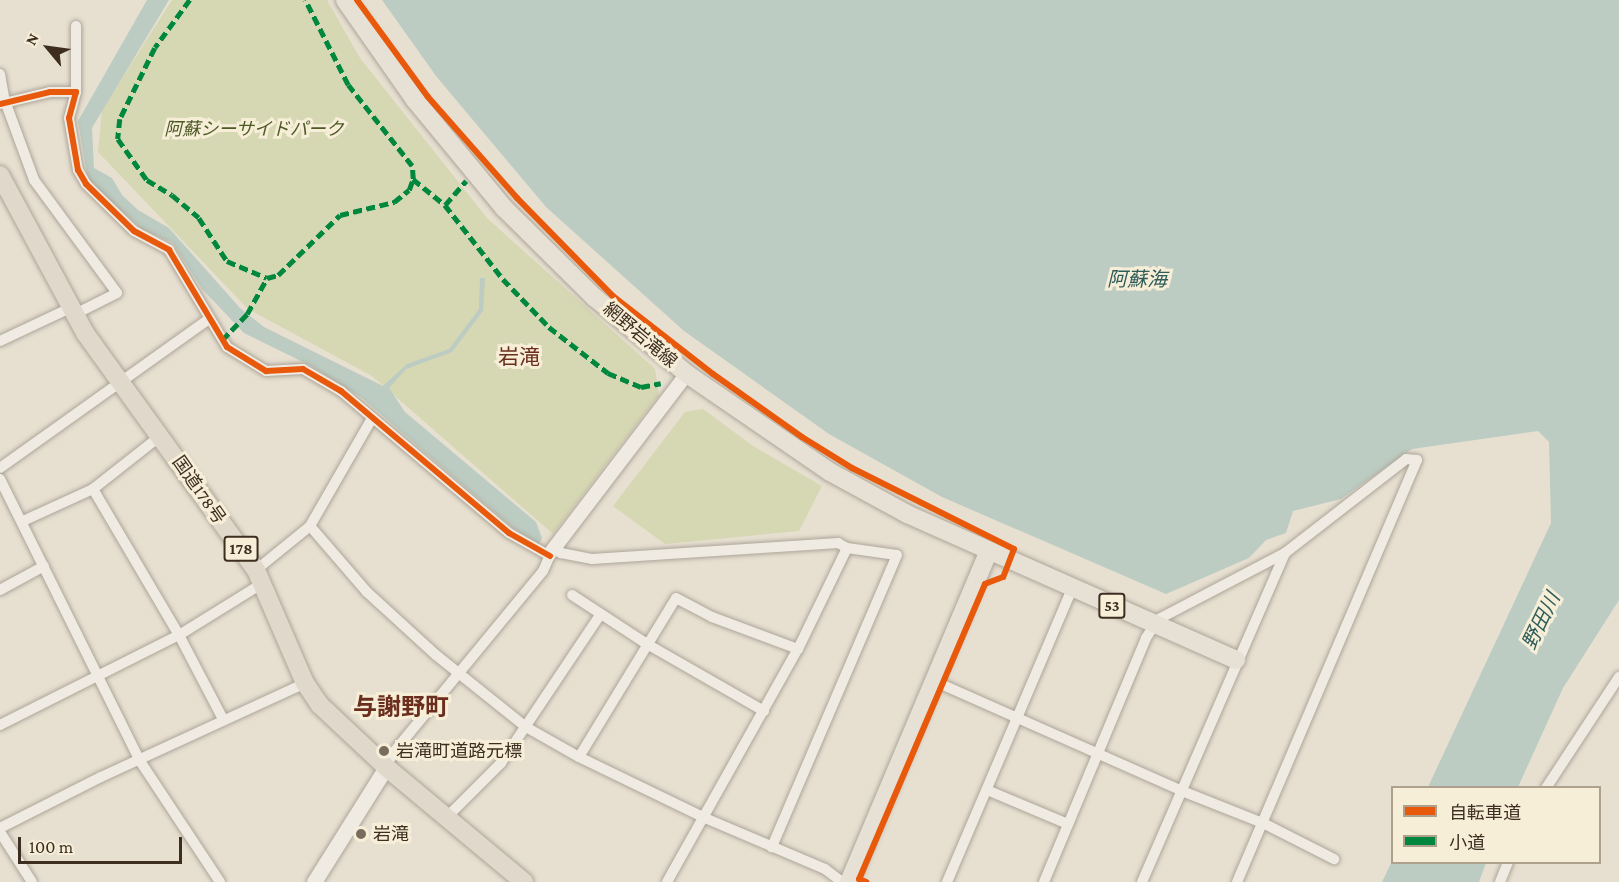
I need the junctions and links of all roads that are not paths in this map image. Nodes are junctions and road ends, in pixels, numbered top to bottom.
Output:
1 (345, 0) edge
2 (76, 26) dead end
3 (0, 74) edge
4 (76, 92) junction
5 (3, 103) edge
6 (0, 175) edge
7 (6, 200) edge
8 (71, 311) junction
9 (209, 319) junction
10 (0, 341) edge
11 (687, 374) junction
12 (121, 384) junction
13 (372, 418) junction
14 (160, 436) junction
15 (0, 468) edge
16 (0, 479) edge
17 (93, 489) junction
18 (23, 521) junction
19 (310, 525) junction
20 (848, 548) junction
21 (553, 552) junction
22 (988, 553) junction
23 (1285, 553) junction
24 (44, 566) junction
25 (260, 576) junction
26 (1072, 589) junction
27 (0, 590) edge
28 (572, 595) dead end
29 (600, 615) junction
30 (1153, 624) junction
31 (179, 635) junction
32 (647, 644) junction
33 (798, 649) junction
34 (1236, 660) junction
35 (458, 673) junction
36 (98, 676) junction
37 (1619, 676) edge
38 (934, 681) junction
39 (305, 683) junction
40 (764, 711) junction
41 (1018, 718) junction
42 (223, 719) junction
43 (0, 725) edge
44 (526, 727) junction
45 (1098, 753) junction
46 (579, 757) junction
47 (140, 761) junction
48 (386, 768) junction
49 (1547, 786) edge
50 (987, 790) junction
51 (1182, 791) junction
52 (446, 818) junction
53 (705, 818) junction
54 (1263, 823) junction
55 (1068, 824) junction
56 (0, 830) edge
57 (772, 847) junction
58 (1334, 859) dead end
59 (1507, 864) edge
60 (32, 882) edge
61 (220, 882) edge
62 (314, 882) edge
63 (524, 882) edge
64 (666, 882) edge
65 (842, 882) edge
66 (849, 882) edge
67 (947, 882) edge
68 (1044, 882) edge
69 (1142, 882) edge
70 (1237, 882) edge
71 (1500, 882) edge

1 - 11 main road, 網野岩滝線 / 53
2 - 4 street
3 - 5 street
4 - 5 street
4 - 9 street
5 - 8 street
6 - 7 highway, 国道178号 / 178
7 - 8 highway, 国道178号 / 178
8 - 10 street
8 - 12 highway, 国道178号 / 178
9 - 12 street
9 - 13 street
11 - 21 street
11 - 22 main road, 網野岩滝線 / 53
12 - 14 highway, 国道178号 / 178
12 - 15 street
13 - 19 street
13 - 21 street
14 - 17 street
14 - 25 highway, 国道178号 / 178
16 - 18 street
17 - 18 street
17 - 31 street
18 - 24 street
19 - 25 street
19 - 35 street
20 - 21 street
20 - 33 street
20 - 57 street
21 - 35 street
22 - 26 main road, 網野岩滝線 / 53
22 - 38 main road
23 - 30 street
23 - 34 street
23 - 54 street
24 - 27 street
24 - 36 street
25 - 31 street
25 - 39 highway, 国道178号 / 178
26 - 30 main road, 網野岩滝線 / 53
26 - 41 street
28 - 29 street
29 - 32 street
29 - 44 street
30 - 34 main road, 網野岩滝線 / 53
30 - 45 street
31 - 36 street
31 - 42 street
32 - 33 street
32 - 40 street
32 - 46 street
33 - 40 street
34 - 51 street
35 - 44 street
35 - 48 street
36 - 43 street
36 - 47 street
37 - 49 street
38 - 41 street
38 - 66 main road
39 - 42 street
39 - 48 highway, 国道178号 / 178
40 - 53 street
41 - 45 street
41 - 50 street
42 - 47 street
44 - 46 street
44 - 52 street
45 - 51 street
45 - 55 street
46 - 53 street
47 - 56 street
47 - 61 street
48 - 52 highway, 国道178号 / 178
48 - 62 main road
50 - 55 street
50 - 67 street
51 - 54 street
51 - 69 street
52 - 63 highway, 国道178号 / 178
53 - 57 street
53 - 64 street
54 - 58 street
54 - 70 street
55 - 68 street
56 - 60 street
57 - 65 street
59 - 71 street

